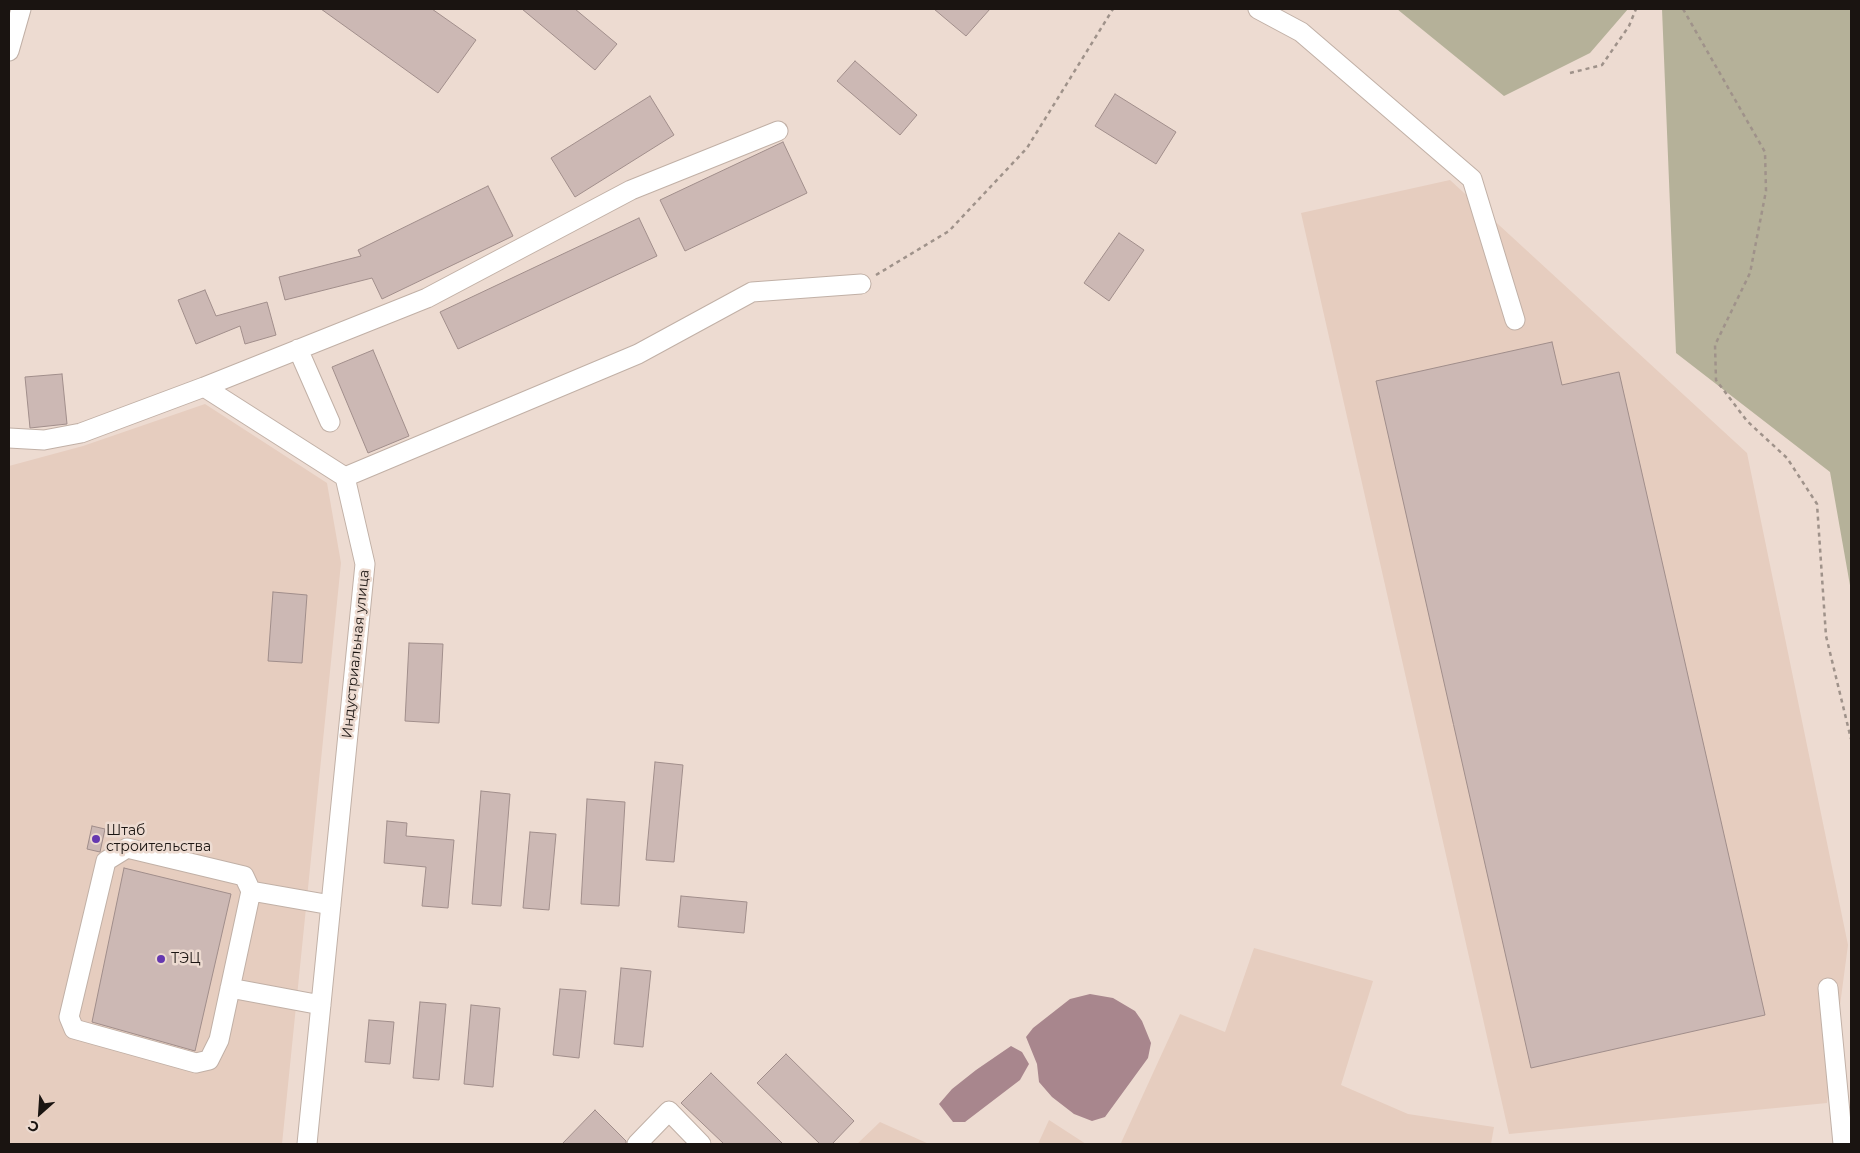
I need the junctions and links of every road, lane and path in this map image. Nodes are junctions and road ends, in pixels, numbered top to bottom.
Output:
1 (21, 9) edge
2 (1113, 9) edge
3 (1258, 9) edge
4 (1636, 9) edge
5 (1683, 9) edge
6 (9, 51) edge
7 (1570, 73) dead end
8 (778, 131) dead end
9 (862, 284) joint
10 (1515, 320) dead end
11 (298, 349) junction
12 (204, 387) junction
13 (330, 422) dead end
14 (9, 438) edge
15 (345, 477) junction
16 (1851, 739) edge
17 (251, 891) junction
18 (331, 905) junction
19 (230, 988) junction
20 (1828, 988) dead end
21 (321, 1004) junction
22 (307, 1144) edge
23 (637, 1144) edge
24 (702, 1144) edge
25 (1843, 1144) edge

1 - 6 street
2 - 9 path
3 - 10 street
4 - 7 path
5 - 16 path
8 - 11 street
9 - 15 street
11 - 12 street
11 - 13 street
12 - 14 street
12 - 15 street
15 - 18 street, Индустриальная улица
17 - 18 street
17 - 19 street
17 - 19 street
18 - 21 street, Индустриальная улица
19 - 21 street
20 - 25 street
21 - 22 street, Индустриальная улица
23 - 24 street

